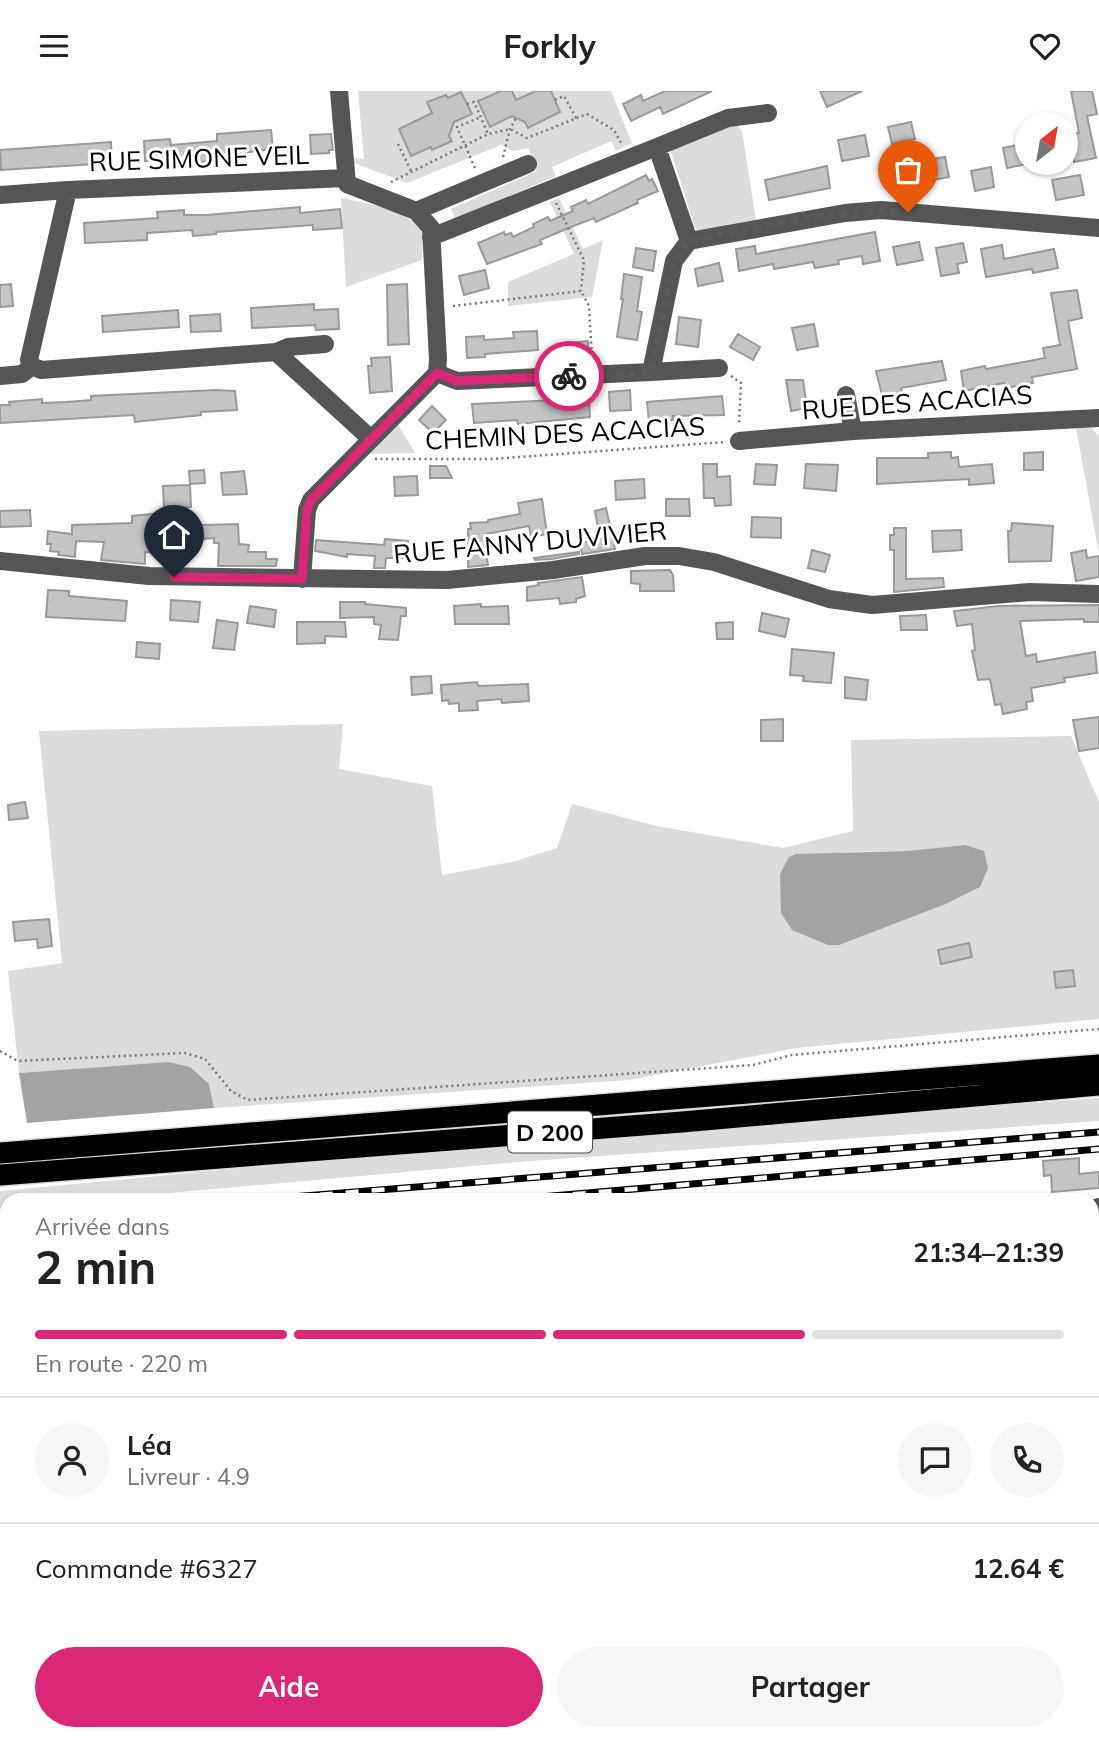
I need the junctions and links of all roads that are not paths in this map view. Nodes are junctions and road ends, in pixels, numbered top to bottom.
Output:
1 (339, 91) edge
2 (768, 113) dead end
3 (657, 147) junction
4 (528, 164) dead end
5 (346, 178) junction
6 (68, 190) junction
7 (0, 195) edge
8 (416, 211) junction
9 (1099, 228) edge
10 (431, 237) junction
11 (689, 241) junction
12 (325, 344) dead end
13 (276, 352) junction
14 (32, 366) junction
15 (719, 368) road end
16 (651, 372) junction
17 (437, 373) junction
18 (0, 376) edge
19 (846, 395) dead end
20 (1099, 418) edge
21 (853, 431) junction
22 (370, 439) junction
23 (739, 441) road end
24 (0, 561) edge
25 (302, 579) junction
26 (1099, 594) edge
27 (1099, 1065) edge
28 (1099, 1085) edge
29 (0, 1153) edge
30 (0, 1175) edge

1 - 5 street
2 - 3 street
3 - 10 street
3 - 11 street
4 - 8 street
5 - 6 street, RUE SIMONE VEIL
5 - 8 street
6 - 7 street
6 - 14 street, RUE SIMONE VEIL
8 - 10 street
9 - 11 street
10 - 17 street
11 - 16 street
12 - 13 street
13 - 14 street
13 - 22 street
14 - 18 street
15 - 16 street
16 - 17 street
17 - 22 street
19 - 21 street
20 - 21 street, RUE DES ACACIAS
21 - 23 street, RUE DES ACACIAS
22 - 25 street
24 - 25 street, RUE FANNY DUVIVIER
25 - 26 street, RUE FANNY DUVIVIER
27 - 29 highway, D 200
28 - 30 highway, D 200

